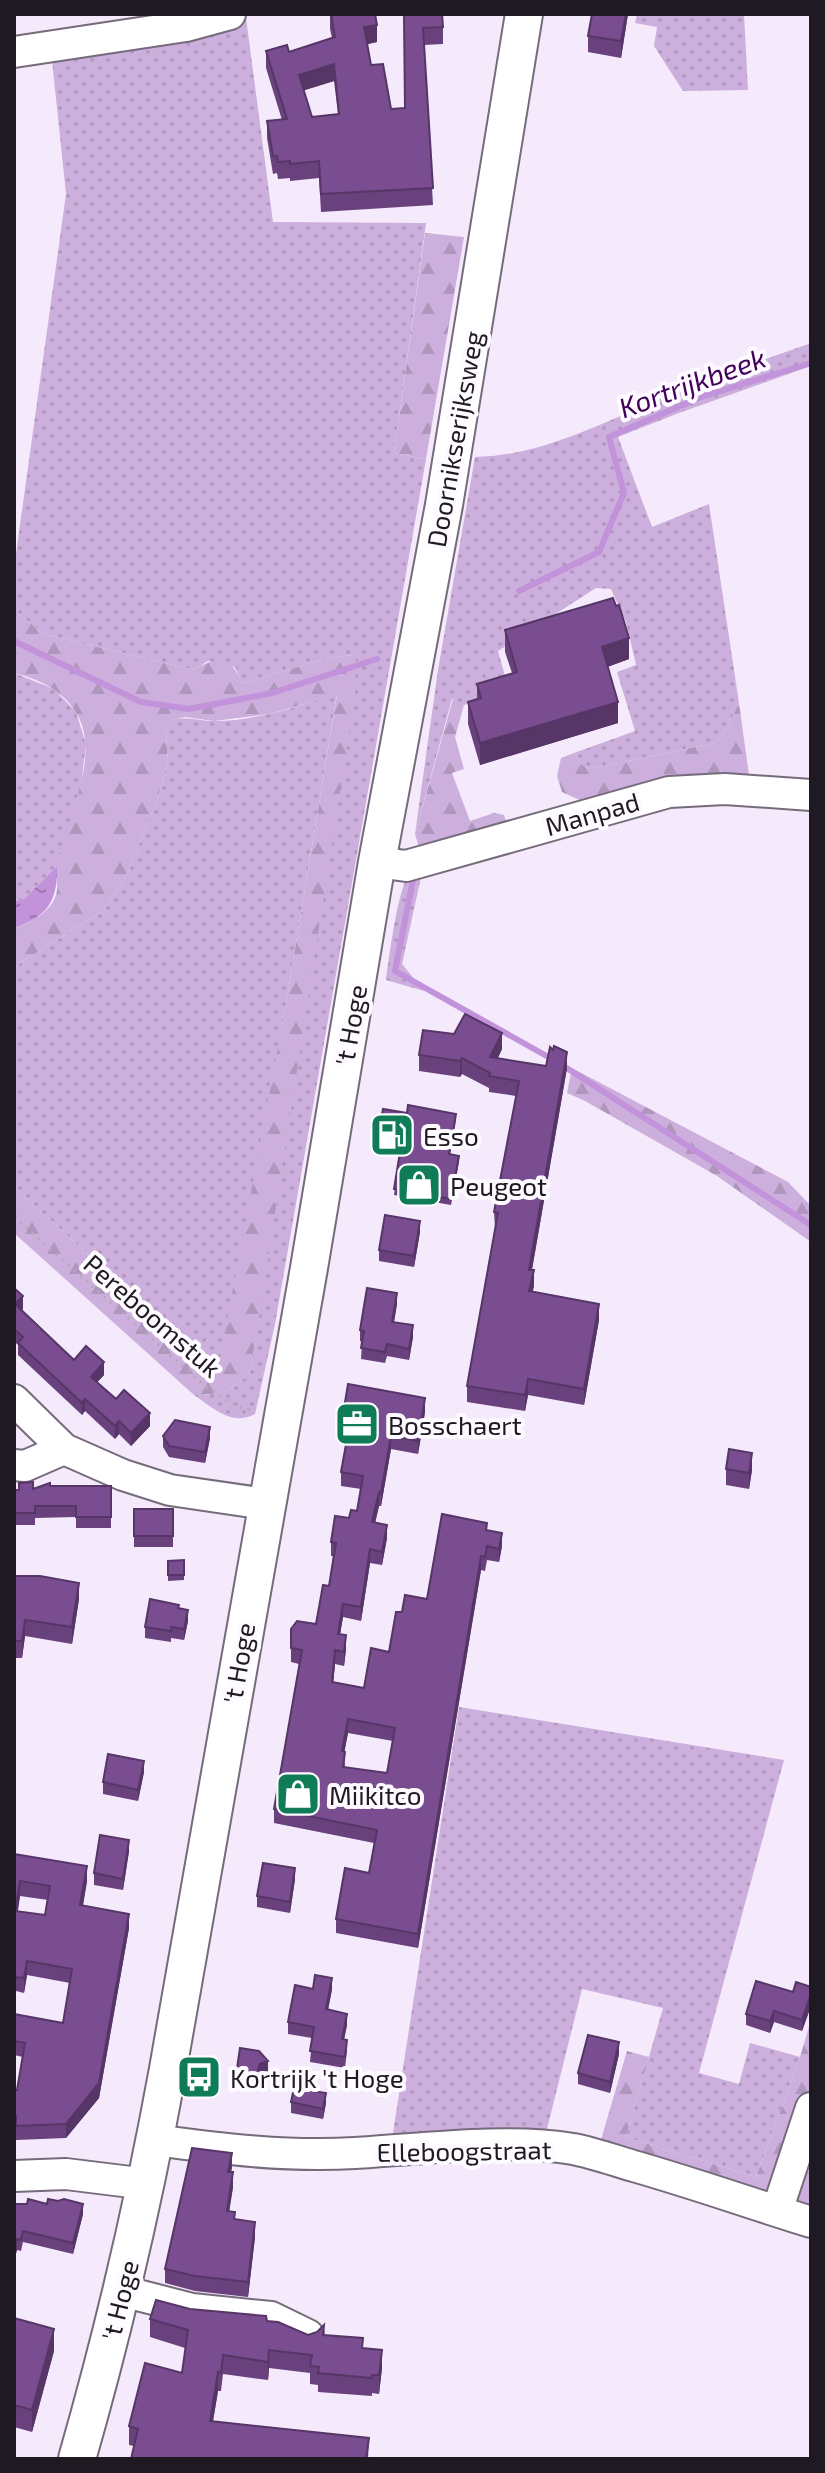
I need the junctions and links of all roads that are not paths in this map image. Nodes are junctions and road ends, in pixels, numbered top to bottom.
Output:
1 (230, 14) edge
2 (524, 14) edge
3 (14, 52) edge
4 (811, 795) edge
5 (377, 862) junction
6 (14, 1400) edge
7 (64, 1449) junction
8 (14, 1465) edge
9 (266, 1504) junction
10 (811, 2108) edge
11 (155, 2140) junction
12 (14, 2176) edge
13 (147, 2184) junction
14 (777, 2211) junction
15 (811, 2222) edge
16 (122, 2291) junction
17 (308, 2335) edge
18 (77, 2459) edge

1 - 3 street
2 - 5 main road, Doornikserijksweg
4 - 5 street, Manpad
5 - 9 main road, 't Hoge
6 - 7 street
7 - 8 street
7 - 9 street
9 - 11 main road, 't Hoge
10 - 14 street
11 - 13 main road, 't Hoge
11 - 14 street, Elleboogstraat
12 - 13 street
13 - 16 main road, 't Hoge
14 - 15 street, Elleboogstraat
16 - 17 street
16 - 18 main road, 't Hoge

